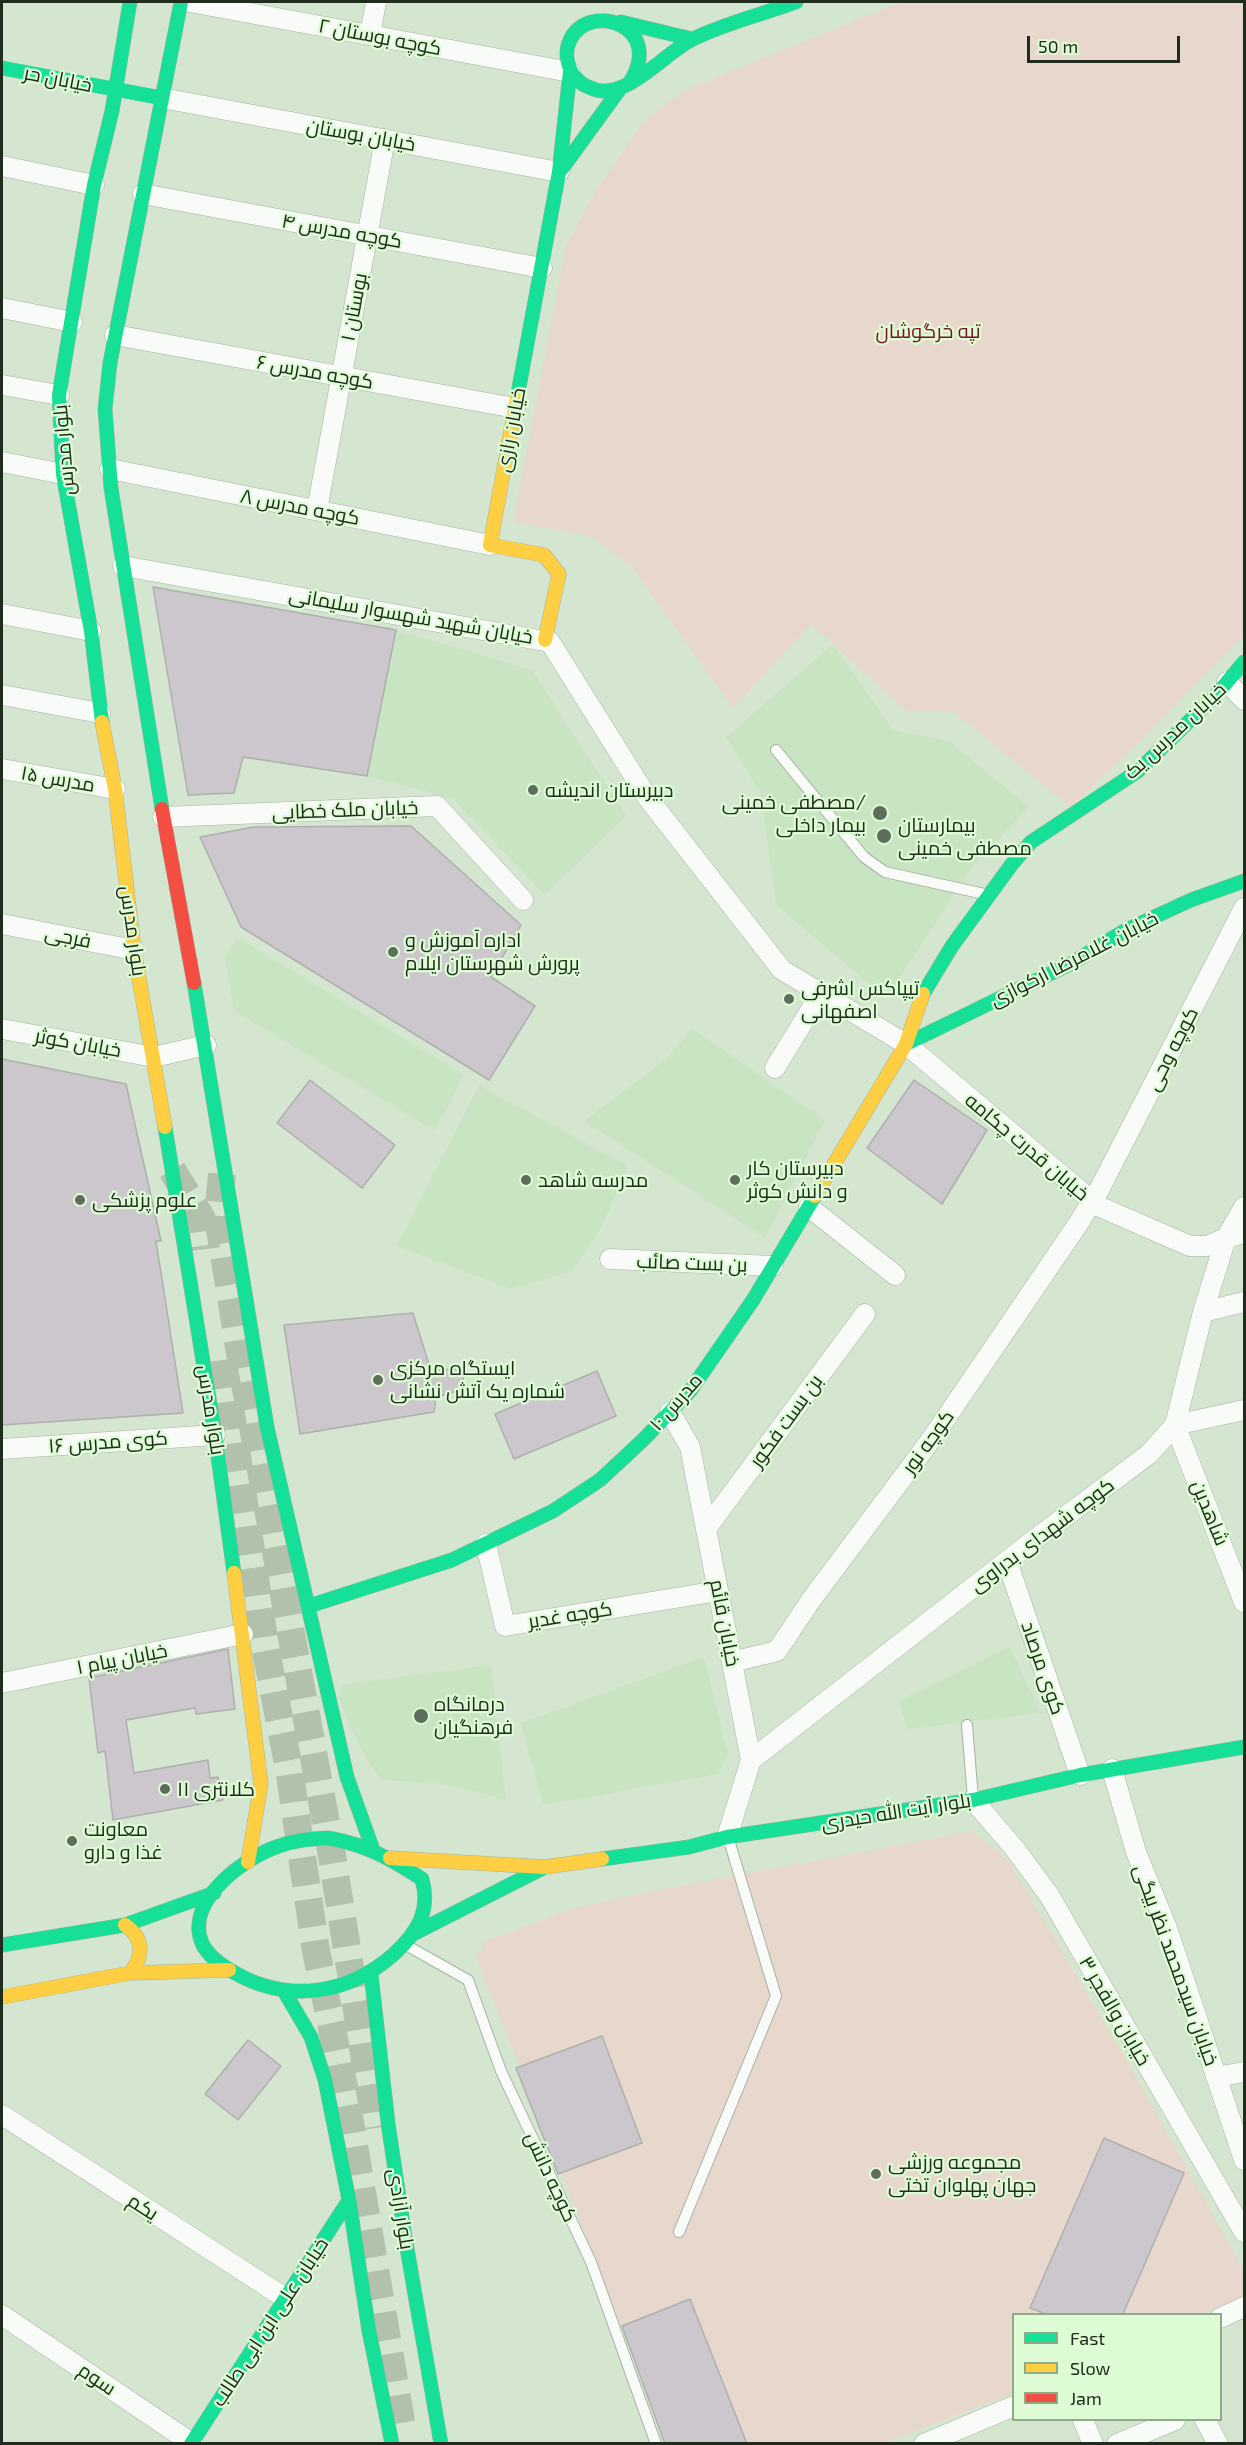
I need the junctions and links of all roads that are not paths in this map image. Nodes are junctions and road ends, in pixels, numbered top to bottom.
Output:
1 (130, 2) edge
2 (181, 2) edge
3 (190, 2) edge
4 (376, 2) edge
5 (796, 2) edge
6 (576, 10) dead end
7 (621, 22) junction
8 (370, 35) junction
9 (570, 37) junction
10 (692, 39) junction
11 (2, 68) edge
12 (570, 72) junction
13 (624, 87) junction
14 (115, 90) junction
15 (162, 98) junction
16 (385, 140) junction
17 (2, 166) edge
18 (559, 172) junction
19 (94, 185) junction
20 (143, 194) junction
21 (368, 236) junction
22 (542, 268) junction
23 (2, 308) edge
24 (72, 321) junction
25 (115, 335) junction
26 (342, 376) junction
27 (2, 385) edge
28 (59, 395) junction
29 (515, 408) junction
30 (2, 462) edge
31 (110, 469) junction
32 (63, 474) junction
33 (317, 510) junction
34 (490, 545) junction
35 (123, 566) junction
36 (2, 614) edge
37 (91, 631) junction
38 (545, 640) junction
39 (1245, 662) edge
40 (1227, 682) junction
41 (2, 695) edge
42 (1245, 700) edge
43 (100, 712) junction
44 (776, 750) dead end
45 (2, 769) edge
46 (114, 789) junction
47 (163, 818) junction
48 (1245, 881) edge
49 (989, 895) junction
50 (523, 900) dead end
51 (1245, 908) edge
52 (2, 924) edge
53 (134, 950) junction
54 (821, 993) junction
55 (2, 1029) edge
56 (906, 1044) junction
57 (206, 1045) junction
58 (154, 1057) junction
59 (775, 1068) dead end
60 (1095, 1196) junction
61 (809, 1207) junction
62 (1245, 1207) edge
63 (1235, 1235) edge
64 (610, 1259) dead end
65 (773, 1266) junction
66 (895, 1275) dead end
67 (1245, 1302) edge
68 (1203, 1312) junction
69 (865, 1314) dead end
70 (1245, 1410) edge
71 (670, 1412) junction
72 (1175, 1425) junction
73 (215, 1435) junction
74 (2, 1449) edge
75 (706, 1529) junction
76 (486, 1544) junction
77 (1007, 1561) junction
78 (718, 1591) junction
79 (1245, 1602) edge
80 (309, 1606) junction
81 (243, 1634) junction
82 (732, 1662) junction
83 (2, 1683) edge
84 (967, 1725) dead end
85 (1245, 1747) edge
86 (751, 1760) junction
87 (1112, 1769) junction
88 (1080, 1775) junction
89 (973, 1800) junction
90 (728, 1837) junction
91 (372, 1847) junction
92 (390, 1858) junction
93 (248, 1862) junction
94 (545, 1867) junction
95 (214, 1893) junction
96 (125, 1925) junction
97 (408, 1939) junction
98 (2, 1945) edge
99 (229, 1970) junction
100 (130, 1972) junction
101 (371, 1974) junction
102 (284, 1991) junction
103 (2, 1997) edge
104 (1245, 2072) edge
105 (1216, 2077) junction
106 (2, 2115) edge
107 (1245, 2160) edge
108 (349, 2200) junction
109 (679, 2232) dead end
110 (1245, 2232) edge
111 (285, 2298) junction
112 (1245, 2307) edge
113 (2, 2315) edge
114 (1222, 2318) edge
115 (1012, 2407) edge
116 (1083, 2421) edge
117 (1173, 2421) edge
118 (1206, 2421) edge
119 (192, 2443) edge
120 (392, 2444) edge
121 (441, 2444) edge
122 (656, 2444) edge
123 (924, 2444) edge
124 (1093, 2444) edge
125 (1117, 2444) edge
126 (1218, 2444) edge

1 - 14 main road, بلوار مدرس
2 - 15 main road
3 - 8 street, کوچه بوستان ۲
4 - 8 street
5 - 10 main road
6 - 9 main road
7 - 9 main road
7 - 10 main road
7 - 13 main road
8 - 12 street, کوچه بوستان ۲
9 - 12 main road
10 - 13 main road
11 - 14 main road, خیابان حر
12 - 13 main road
12 - 18 main road, خیابان رازی
13 - 18 main road
14 - 15 main road, خیابان حر
14 - 19 main road, بلوار مدرس
15 - 16 street, خیابان بوستان
15 - 20 main road
16 - 18 street, خیابان بوستان
16 - 21 street, بوستان ۱
17 - 19 street
18 - 22 main road, خیابان رازی
19 - 24 main road, بلوار مدرس
20 - 21 street, کوچه مدرس ۴
20 - 25 main road
21 - 22 street, کوچه مدرس ۴
21 - 26 street, بوستان ۱
22 - 29 main road, خیابان رازی
23 - 24 street
24 - 28 main road, بلوار مدرس
25 - 26 street, کوچه مدرس ۶
25 - 31 main road
26 - 29 street, کوچه مدرس ۶
26 - 33 street, بوستان ۱
27 - 28 street
28 - 32 main road, بلوار مدرس
29 - 34 main road, خیابان رازی
30 - 32 street
31 - 33 street, کوچه مدرس ۸
31 - 35 main road
32 - 37 main road, بلوار مدرس
33 - 34 street, کوچه مدرس ۸
34 - 38 main road
35 - 38 street, خیابان شهید شهسوار سلیمانی
35 - 47 main road
36 - 37 street
37 - 43 main road, بلوار مدرس
38 - 54 street, خیابان شهید شهسوار سلیمانی
39 - 40 main road, خیابان مدرس یک
40 - 42 street
40 - 49 main road, خیابان مدرس یک
41 - 43 street
43 - 46 main road, بلوار مدرس
44 - 49 lane
45 - 46 street, مدرس ۱۵
46 - 53 main road, بلوار مدرس
47 - 50 street, خیابان ملک خطایی
47 - 57 main road
48 - 56 main road, خیابان غلامرضا ارکوازی
49 - 56 main road, خیابان مدرس یک
51 - 60 street, کوچه وحی
52 - 53 street, فرجی
53 - 58 main road, بلوار مدرس
54 - 56 street, خیابان شهید شهسوار سلیمانی
54 - 59 street
55 - 58 street, خیابان کوثر
56 - 60 street, خیابان قدرت چکامه
56 - 61 main road, مدرس ۱۰
57 - 58 street
57 - 80 main road
58 - 73 main road, بلوار مدرس
60 - 63 street, خیابان قدرت چکامه
60 - 82 street, کوچه نور
61 - 65 main road, مدرس ۱۰
61 - 66 street
62 - 63 street, کوچه شهدای بدراوی
63 - 68 street, کوچه شهدای بدراوی
64 - 65 street, بن بست صائب
65 - 71 main road, مدرس ۱۰
67 - 68 street
68 - 72 street, کوچه شهدای بدراوی
69 - 75 street, بن بست فکور
70 - 72 street
71 - 75 street, خیابان قائم
71 - 76 main road, مدرس ۱۰
72 - 77 street, کوچه شهدای بدراوی
72 - 79 street, شاهدین
73 - 74 street, کوی مدرس ۱۶
73 - 81 main road, بلوار مدرس
75 - 78 street, خیابان قائم
76 - 78 street, کوچه غدیر
76 - 80 main road, مدرس ۱۰
77 - 86 street, کوچه شهدای بدراوی
77 - 88 street, کوی مرصاد
78 - 82 street, خیابان قائم
80 - 91 main road
81 - 83 street, خیابان پیام ۱
81 - 93 main road, بلوار مدرس
82 - 86 street, خیابان قائم
84 - 89 lane
85 - 87 main road, بلوار آیت الله حیدری
86 - 90 street, خیابان قائم
87 - 88 main road, بلوار آیت الله حیدری
87 - 105 street, خیابان سیدمحمد نظر بیگی
88 - 89 main road, بلوار آیت الله حیدری
89 - 90 main road, بلوار آیت الله حیدری
89 - 110 street, خیابان والفجر ۳
90 - 94 main road, بلوار آیت الله حیدری
90 - 109 lane
91 - 92 main road
91 - 93 main road
92 - 94 main road, بلوار آیت الله حیدری
92 - 97 main road
93 - 95 main road
94 - 97 main road, بلوار آیت الله حیدری
95 - 96 main road
95 - 99 main road
96 - 98 main road
96 - 100 main road
97 - 101 main road
97 - 122 lane, کوچه دانش
99 - 100 main road
99 - 102 main road
100 - 103 main road
101 - 102 main road
101 - 121 main road, بلوار آزادی
102 - 108 main road
104 - 105 street
105 - 107 street, خیابان سیدمحمد نظر بیگی
106 - 111 street, یکم
108 - 111 main road, خیابان علی ابن ابی طالب
108 - 120 main road
111 - 119 main road, خیابان علی ابن ابی طالب
112 - 114 street
113 - 119 street, سوم
115 - 123 street
116 - 124 street
117 - 125 street
118 - 126 street

